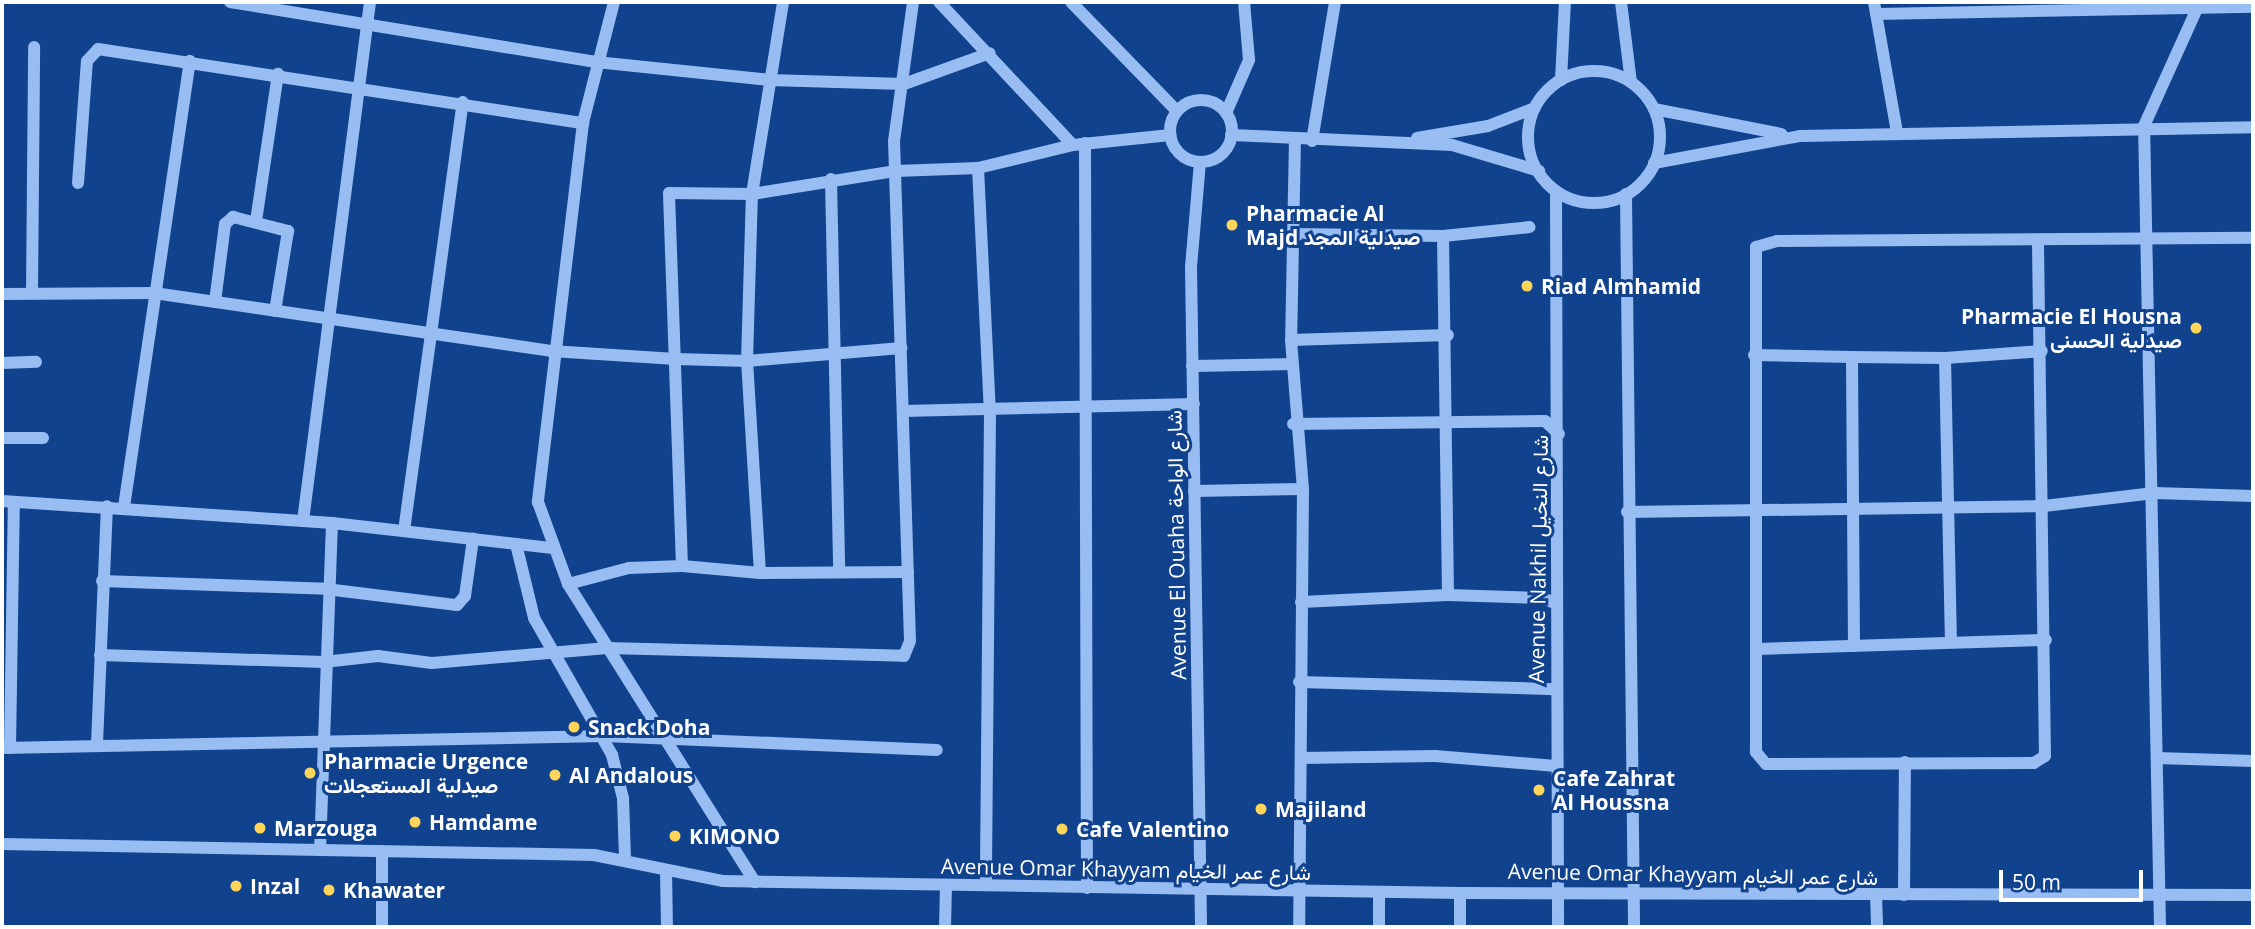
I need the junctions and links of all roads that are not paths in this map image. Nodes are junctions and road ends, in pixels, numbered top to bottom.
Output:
1 (230, 2) edge
2 (370, 2) edge
3 (614, 2) edge
4 (783, 2) edge
5 (912, 2) edge
6 (939, 2) edge
7 (1071, 2) edge
8 (1244, 2) edge
9 (1335, 2) edge
10 (1565, 2) edge
11 (1620, 2) edge
12 (2074, 5) edge
13 (2198, 5) edge
14 (1965, 6) edge
15 (2253, 7) edge
16 (1875, 8) edge
17 (367, 26) junction
18 (34, 47) dead end
19 (990, 53) junction
20 (190, 61) junction
21 (596, 62) junction
22 (278, 74) junction
23 (769, 80) junction
24 (1560, 80) junction
25 (1631, 82) junction
26 (904, 84) junction
27 (359, 86) junction
28 (463, 102) junction
29 (1535, 108) junction
30 (1654, 109) junction
31 (1177, 111) junction
32 (1226, 113) junction
33 (583, 123) junction
34 (2144, 126) junction
35 (2253, 127) edge
36 (1897, 133) junction
37 (1170, 135) junction
38 (1231, 135) junction
39 (1800, 136) junction
40 (1295, 138) junction
41 (1312, 141) junction
42 (1390, 141) junction
43 (1079, 144) junction
44 (1200, 162) junction
45 (1654, 163) junction
46 (978, 168) junction
47 (896, 171) junction
48 (1538, 172) junction
49 (831, 179) junction
50 (78, 183) dead end
51 (1556, 191) junction
52 (752, 194) junction
53 (1626, 194) junction
54 (256, 221) junction
55 (1530, 226) dead end
56 (1293, 234) junction
57 (1443, 236) junction
58 (2253, 238) edge
59 (2151, 243) junction
60 (2038, 244) junction
61 (32, 293) junction
62 (155, 293) junction
63 (2, 294) edge
64 (215, 302) junction
65 (275, 311) junction
66 (329, 320) junction
67 (431, 335) junction
68 (1448, 335) junction
69 (1291, 340) junction
70 (901, 348) junction
71 (551, 351) junction
72 (831, 351) junction
73 (2042, 351) junction
74 (1754, 355) junction
75 (1852, 356) junction
76 (1945, 358) junction
77 (676, 359) junction
78 (747, 361) junction
79 (36, 362) dead end
80 (2, 363) edge
81 (1292, 364) junction
82 (1192, 366) junction
83 (1194, 404) junction
84 (1089, 409) junction
85 (903, 411) junction
86 (990, 412) junction
87 (1293, 424) junction
88 (1446, 425) junction
89 (1559, 434) junction
90 (2, 438) edge
91 (43, 438) dead end
92 (1303, 489) junction
93 (1194, 491) junction
94 (2154, 492) junction
95 (2253, 496) edge
96 (8, 501) edge
97 (107, 506) junction
98 (2044, 506) junction
99 (124, 507) junction
100 (1947, 508) junction
101 (1853, 509) junction
102 (1752, 510) junction
103 (1627, 512) junction
104 (303, 521) junction
105 (332, 523) junction
106 (404, 531) junction
107 (472, 539) junction
108 (516, 544) junction
109 (551, 548) junction
110 (682, 566) junction
111 (839, 571) junction
112 (908, 572) junction
113 (760, 573) junction
114 (102, 581) junction
115 (568, 584) junction
116 (326, 589) junction
117 (1448, 595) junction
118 (1301, 602) junction
119 (1557, 604) junction
120 (2046, 640) junction
121 (1951, 641) junction
122 (1854, 646) junction
123 (607, 648) junction
124 (1757, 649) junction
125 (553, 652) junction
126 (100, 654) junction
127 (324, 662) junction
128 (1299, 682) junction
129 (1556, 689) junction
130 (604, 736) junction
131 (323, 740) junction
132 (670, 741) junction
133 (97, 744) junction
134 (6, 748) edge
135 (937, 750) dead end
136 (1301, 758) junction
137 (2157, 758) junction
138 (2253, 761) edge
139 (1905, 762) junction
140 (1556, 766) junction
141 (2, 844) edge
142 (320, 850) junction
143 (382, 851) junction
144 (625, 859) junction
145 (666, 871) junction
146 (755, 882) junction
147 (986, 885) junction
148 (946, 886) junction
149 (1087, 888) junction
150 (1200, 889) junction
151 (1555, 889) junction
152 (1634, 891) junction
153 (1298, 892) junction
154 (1379, 892) junction
155 (1460, 893) junction
156 (2160, 893) junction
157 (1876, 895) junction
158 (1904, 895) junction
159 (2253, 895) edge
160 (382, 927) edge
161 (667, 927) edge
162 (945, 927) edge
163 (1201, 927) edge
164 (1299, 927) edge
165 (1379, 927) edge
166 (1460, 927) edge
167 (1558, 927) edge
168 (1634, 927) edge
169 (1877, 927) edge
170 (2160, 927) edge

1 - 17 street
2 - 17 street
3 - 21 street
4 - 23 street
5 - 26 street
6 - 19 street
7 - 31 street
8 - 32 street
9 - 41 street
10 - 24 street
11 - 25 street
12 - 13 street
12 - 14 street
13 - 15 street
13 - 34 street
14 - 16 street
16 - 36 street
17 - 21 street
17 - 27 street
18 - 61 street
19 - 26 street
19 - 43 street
20 - 22 street
20 - 50 street
20 - 62 street
21 - 23 street
21 - 33 street
22 - 27 street
22 - 54 street
23 - 26 street
23 - 52 street
24 - 25 street
24 - 29 street
25 - 30 street
26 - 47 street
27 - 28 street
27 - 66 street
28 - 33 street
28 - 67 street
29 - 42 street
29 - 48 street
30 - 39 street
30 - 45 street
31 - 32 street
31 - 37 street
32 - 38 street
33 - 71 street
34 - 35 street
34 - 36 street
34 - 59 street
36 - 39 street
37 - 43 street
37 - 44 street
38 - 40 street
38 - 44 street
39 - 45 street
40 - 41 street
40 - 56 street
41 - 42 street
42 - 48 street
43 - 46 street
43 - 84 street
44 - 82 street, Avenue El Ouaha شارع الواحة
45 - 53 street
46 - 47 street
46 - 86 street
47 - 49 street
47 - 70 street
48 - 51 street
49 - 52 street
49 - 72 street
51 - 53 street
51 - 89 street, Avenue Nakhil شارع النخيل
52 - 77 street
52 - 78 street
53 - 103 street
54 - 64 street
54 - 65 street
55 - 57 street
56 - 57 street
56 - 69 street
57 - 68 street
58 - 59 street
59 - 60 street
59 - 94 street
60 - 73 street
60 - 74 street
61 - 62 street
61 - 63 street
62 - 64 street
62 - 99 street
64 - 65 street
65 - 66 street
66 - 67 street
66 - 104 street
67 - 71 street
67 - 106 street
68 - 69 street
68 - 88 street
69 - 81 street
70 - 72 street
70 - 85 street
71 - 77 street
71 - 109 street
72 - 78 street
72 - 111 street
73 - 76 street
73 - 98 street
74 - 75 street
74 - 102 street
75 - 76 street
75 - 101 street
76 - 100 street
77 - 78 street
77 - 110 street
78 - 113 street
79 - 80 street
81 - 82 street
81 - 87 street
82 - 83 street, Avenue El Ouaha شارع الواحة
83 - 84 street
83 - 93 street, Avenue El Ouaha شارع الواحة
84 - 86 street
84 - 149 street
85 - 86 street
85 - 112 street
86 - 147 street
87 - 88 street
87 - 92 street
88 - 89 street
88 - 117 street
89 - 119 street, Avenue Nakhil شارع النخيل
90 - 91 street
92 - 93 street
92 - 118 street
93 - 150 street, Avenue El Ouaha شارع الواحة
94 - 95 street
94 - 98 street
94 - 137 street
96 - 97 street
96 - 134 street
97 - 99 street
97 - 114 street
98 - 100 street
98 - 120 street
99 - 104 street
100 - 101 street
100 - 121 street
101 - 102 street
101 - 122 street
102 - 103 street
102 - 124 street
103 - 152 street
104 - 105 street
105 - 106 street
105 - 116 street
106 - 107 street
107 - 108 street
107 - 116 street
108 - 109 street
108 - 125 street
109 - 115 street
110 - 113 street
110 - 115 street
111 - 112 street
111 - 113 street
112 - 123 street
114 - 116 street
114 - 126 street
115 - 123 street
116 - 127 street
117 - 118 street
117 - 119 street
118 - 128 street
119 - 129 street, Avenue Nakhil شارع النخيل
120 - 121 street
120 - 139 street
121 - 122 street
122 - 124 street
123 - 125 street
123 - 132 street
124 - 139 street
125 - 127 street
125 - 130 street
126 - 127 street
126 - 133 street
127 - 131 street
128 - 129 street
128 - 136 street
129 - 140 street, Avenue Nakhil شارع النخيل
130 - 131 street
130 - 132 street
130 - 144 street
131 - 133 street
131 - 142 street
132 - 135 street
132 - 146 street
133 - 134 street
136 - 140 street
136 - 153 street
137 - 138 street
137 - 156 street
139 - 158 street
140 - 151 street, Avenue Nakhil شارع النخيل
141 - 142 street, Avenue Omar Khayyam شارع عمر الخيام
142 - 143 street, Avenue Omar Khayyam شارع عمر الخيام
143 - 144 street, Avenue Omar Khayyam شارع عمر الخيام
143 - 160 street
144 - 145 street, Avenue Omar Khayyam شارع عمر الخيام
145 - 146 street, Avenue Omar Khayyam شارع عمر الخيام
145 - 161 street
146 - 148 street, Avenue Omar Khayyam شارع عمر الخيام
147 - 148 street, Avenue Omar Khayyam شارع عمر الخيام
147 - 149 street, Avenue Omar Khayyam شارع عمر الخيام
148 - 162 street
149 - 150 street, Avenue Omar Khayyam شارع عمر الخيام
150 - 153 street, Avenue Omar Khayyam شارع عمر الخيام
150 - 163 street, Avenue El Ouaha شارع الواحة
151 - 152 street, Avenue Omar Khayyam شارع عمر الخيام
151 - 155 street, Avenue Omar Khayyam شارع عمر الخيام
151 - 167 street, Avenue Nakhil شارع النخيل
152 - 157 street, Avenue Omar Khayyam شارع عمر الخيام
152 - 168 street
153 - 154 street, Avenue Omar Khayyam شارع عمر الخيام
153 - 164 street
154 - 155 street, Avenue Omar Khayyam شارع عمر الخيام
154 - 165 street
155 - 166 street
156 - 158 street, Avenue Omar Khayyam شارع عمر الخيام
156 - 159 street, Avenue Omar Khayyam شارع عمر الخيام
156 - 170 street
157 - 158 street, Avenue Omar Khayyam شارع عمر الخيام
157 - 169 street

